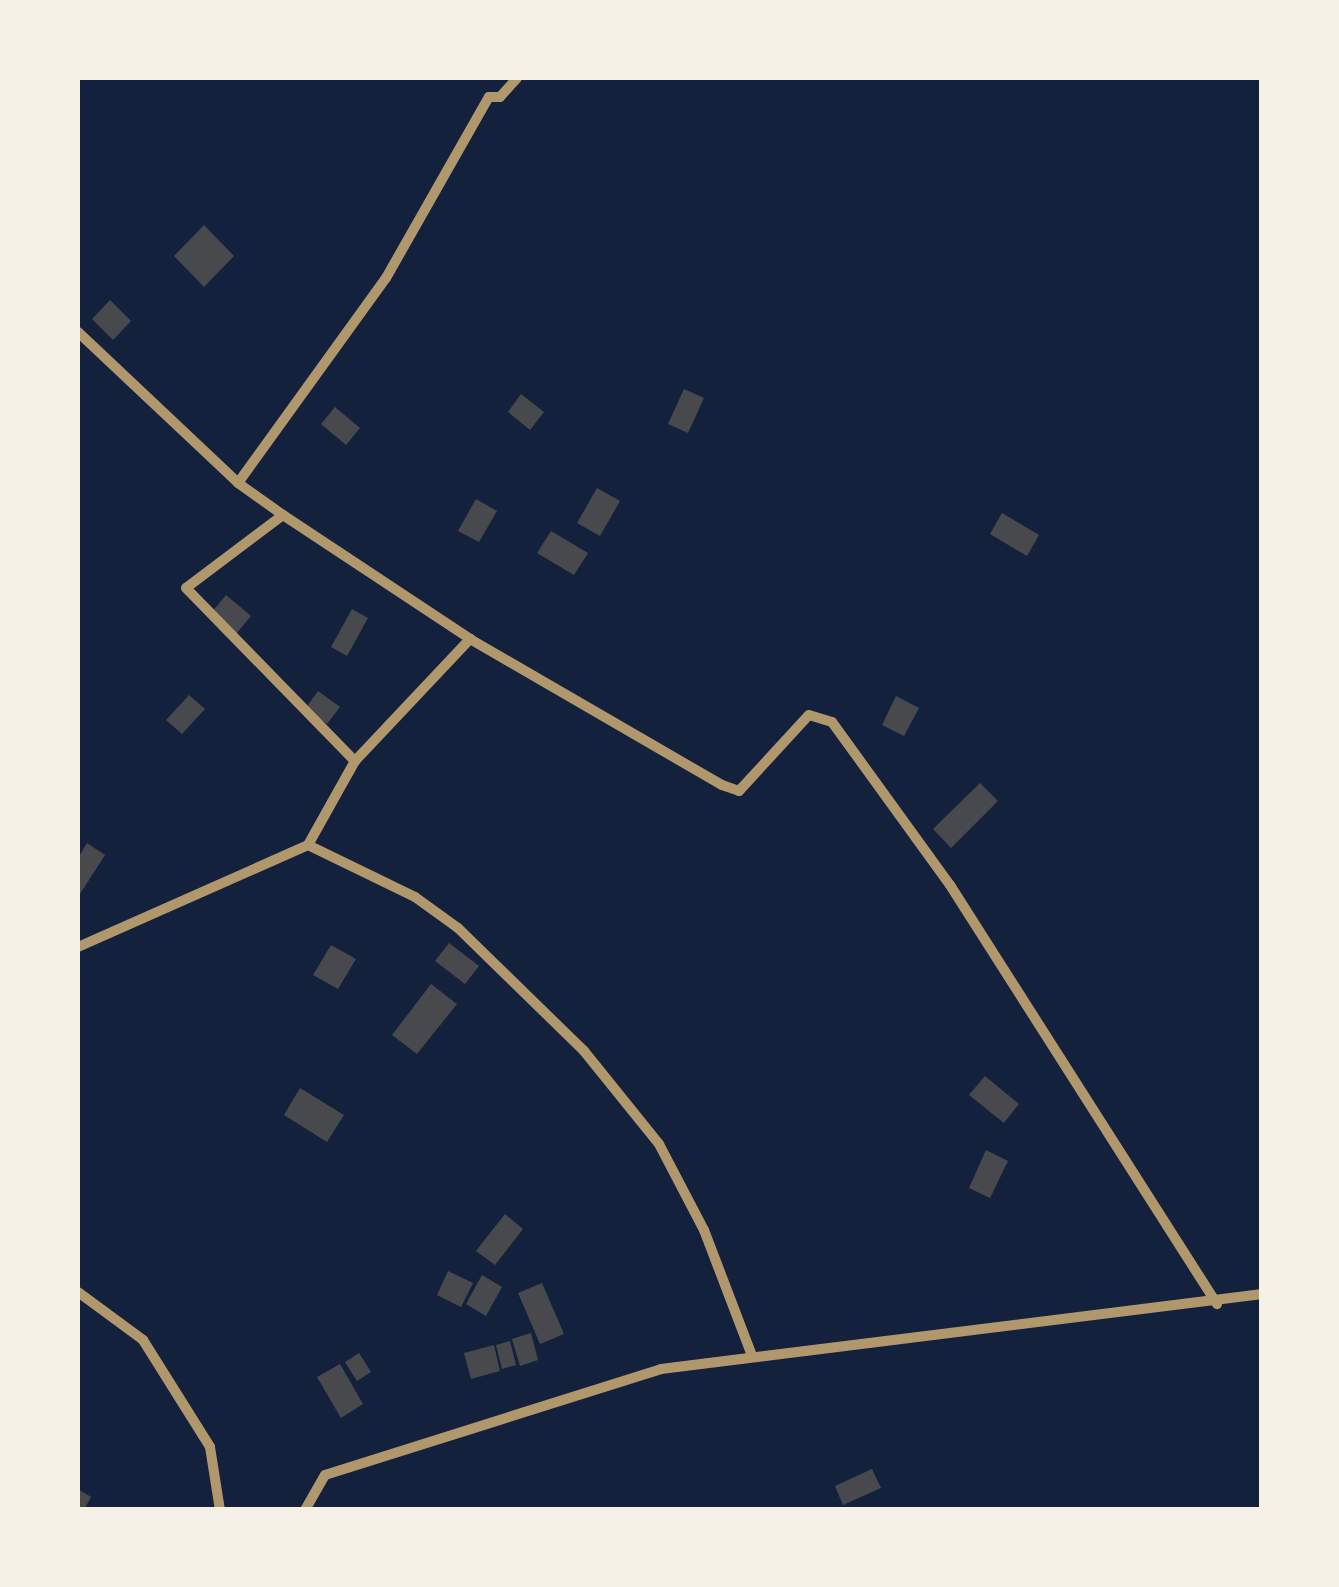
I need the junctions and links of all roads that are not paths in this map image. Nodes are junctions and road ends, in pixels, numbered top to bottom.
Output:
1 (516, 78) edge
2 (78, 332) edge
3 (238, 483) junction
4 (283, 515) junction
5 (470, 639) junction
6 (355, 761) junction
7 (308, 845) junction
8 (78, 948) edge
9 (78, 1292) edge
10 (1262, 1294) edge
11 (1217, 1304) junction
12 (751, 1353) junction
13 (220, 1510) edge
14 (306, 1510) edge

1 - 3 street
2 - 3 street
3 - 4 street
4 - 5 street
4 - 6 street
5 - 6 street
5 - 11 street
6 - 7 street
7 - 8 street
7 - 12 street
9 - 13 street
10 - 11 street
11 - 12 street
12 - 14 street

